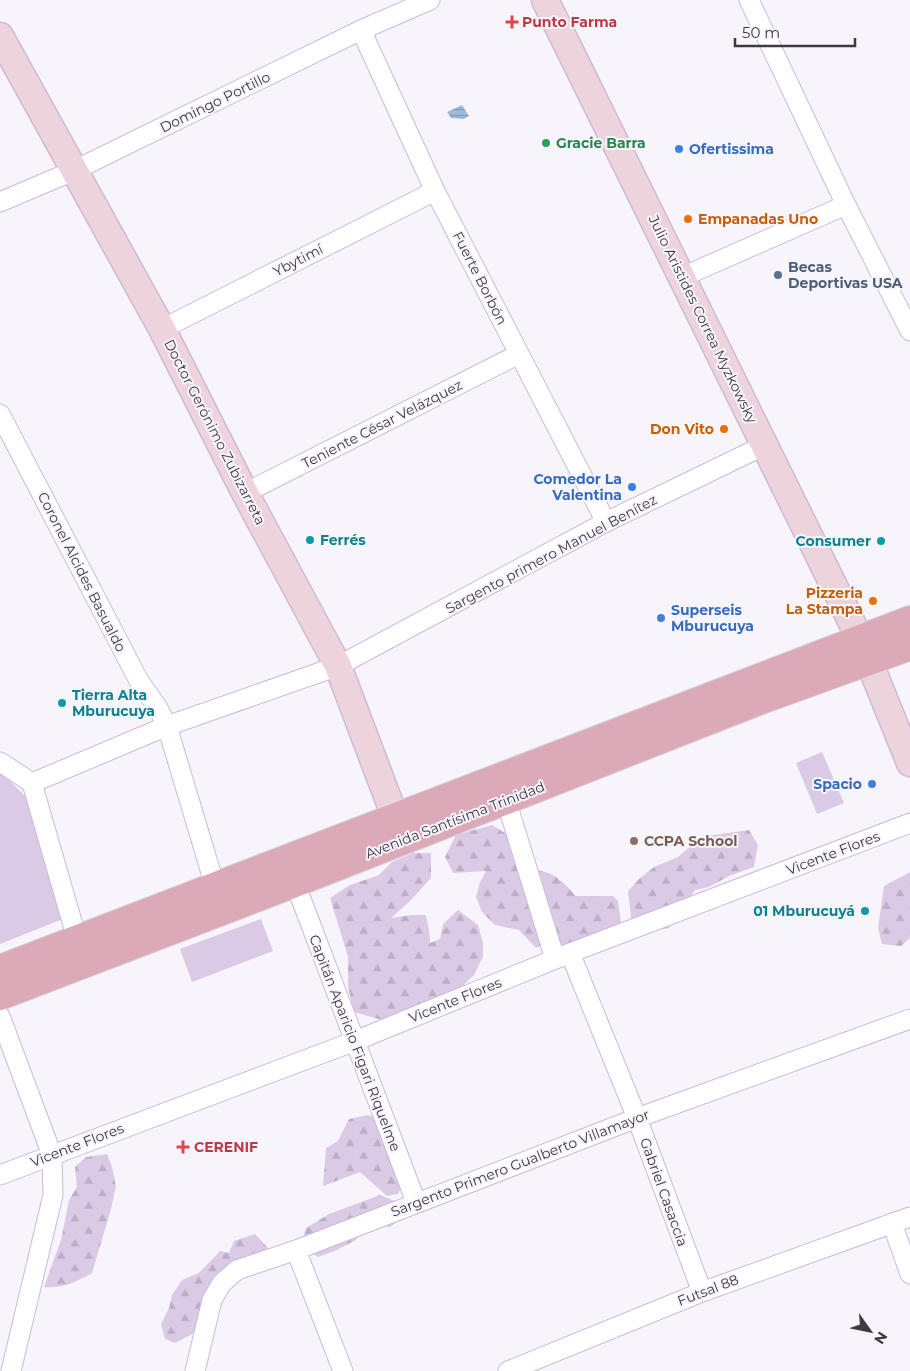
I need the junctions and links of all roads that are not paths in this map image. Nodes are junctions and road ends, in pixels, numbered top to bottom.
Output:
1 (430, 0) edge
2 (545, 0) edge
3 (748, 0) edge
4 (361, 30) junction
5 (0, 36) edge
6 (73, 171) junction
7 (435, 191) junction
8 (0, 202) edge
9 (846, 205) junction
10 (682, 277) junction
11 (162, 329) junction
12 (910, 331) edge
13 (519, 354) junction
14 (0, 414) edge
15 (765, 445) junction
16 (246, 493) junction
17 (606, 522) junction
18 (910, 620) edge
19 (910, 646) edge
20 (865, 650) junction
21 (338, 666) junction
22 (167, 726) junction
23 (0, 762) edge
24 (910, 763) edge
25 (32, 783) junction
26 (506, 800) junction
27 (910, 823) edge
28 (400, 829) junction
29 (295, 883) junction
30 (216, 886) junction
31 (78, 939) junction
32 (562, 956) junction
33 (0, 969) edge
34 (0, 996) edge
35 (0, 1016) edge
36 (910, 1019) edge
37 (355, 1041) junction
38 (637, 1118) junction
39 (52, 1154) junction
40 (0, 1175) edge
41 (416, 1202) junction
42 (910, 1217) edge
43 (892, 1223) junction
44 (296, 1250) junction
45 (910, 1274) edge
46 (702, 1292) junction
47 (536, 1366) edge
48 (11, 1371) edge
49 (195, 1371) edge
50 (343, 1371) edge
51 (508, 1371) edge

1 - 4 street, Domingo Portillo
2 - 10 main road, Julio Aristides Correa Myzkowsky
3 - 9 street
4 - 6 street, Domingo Portillo
4 - 7 street, Fuerte Borbón
5 - 6 main road, Doctor Gerónimo Zubizarreta
6 - 8 street, Domingo Portillo
6 - 11 main road, Doctor Gerónimo Zubizarreta
7 - 11 street, Ybytimí
7 - 13 street, Fuerte Borbón
9 - 10 street
9 - 12 street
10 - 15 main road, Julio Aristides Correa Myzkowsky
11 - 16 main road, Doctor Gerónimo Zubizarreta
13 - 16 street, Teniente César Velázquez
13 - 17 street, Fuerte Borbón
14 - 22 street, Coronel Alcides Basualdo
15 - 17 street, Sargento primero Manuel Benítez
15 - 20 main road, Julio Aristides Correa Myzkowsky
16 - 21 main road, Doctor Gerónimo Zubizarreta
17 - 21 street, Sargento primero Manuel Benítez
18 - 20 main road, Avenida Santísima Trinidad
19 - 20 main road, Avenida Santísima Trinidad
20 - 24 main road, Julio Aristides Correa Myzkowsky
20 - 26 main road, Avenida Santísima Trinidad
20 - 28 main road, Avenida Santísima Trinidad
21 - 22 street
21 - 28 main road, Doctor Gerónimo Zubizarreta
22 - 25 street
22 - 30 street, Coronel Alcides Basualdo
23 - 25 street
25 - 31 street
26 - 28 main road, Avenida Santísima Trinidad
26 - 32 street, Gabriel Casaccia
27 - 32 street, Vicente Flores
28 - 29 main road, Avenida Santísima Trinidad
28 - 30 main road, Avenida Santísima Trinidad
29 - 34 main road, Avenida Santísima Trinidad
29 - 37 street, Capitán Aparicio Figari Riquelme
30 - 31 main road, Avenida Santísima Trinidad
31 - 33 main road, Avenida Santísima Trinidad
32 - 37 street, Vicente Flores
32 - 38 street, Gabriel Casaccia
35 - 39 street
36 - 38 street, Sargento Primero Gualberto Villamayor
37 - 39 street, Vicente Flores
37 - 41 street, Capitán Aparicio Figari Riquelme
38 - 41 street, Sargento Primero Gualberto Villamayor
38 - 46 street, Gabriel Casaccia
39 - 40 street, Vicente Flores
39 - 48 street
41 - 44 street, Sargento Primero Gualberto Villamayor
42 - 43 street, Futsal 88
43 - 45 street
43 - 46 street, Futsal 88
44 - 49 street, Sargento Primero Gualberto Villamayor
44 - 50 street
46 - 47 street, Futsal 88
47 - 51 street, Futsal 88

